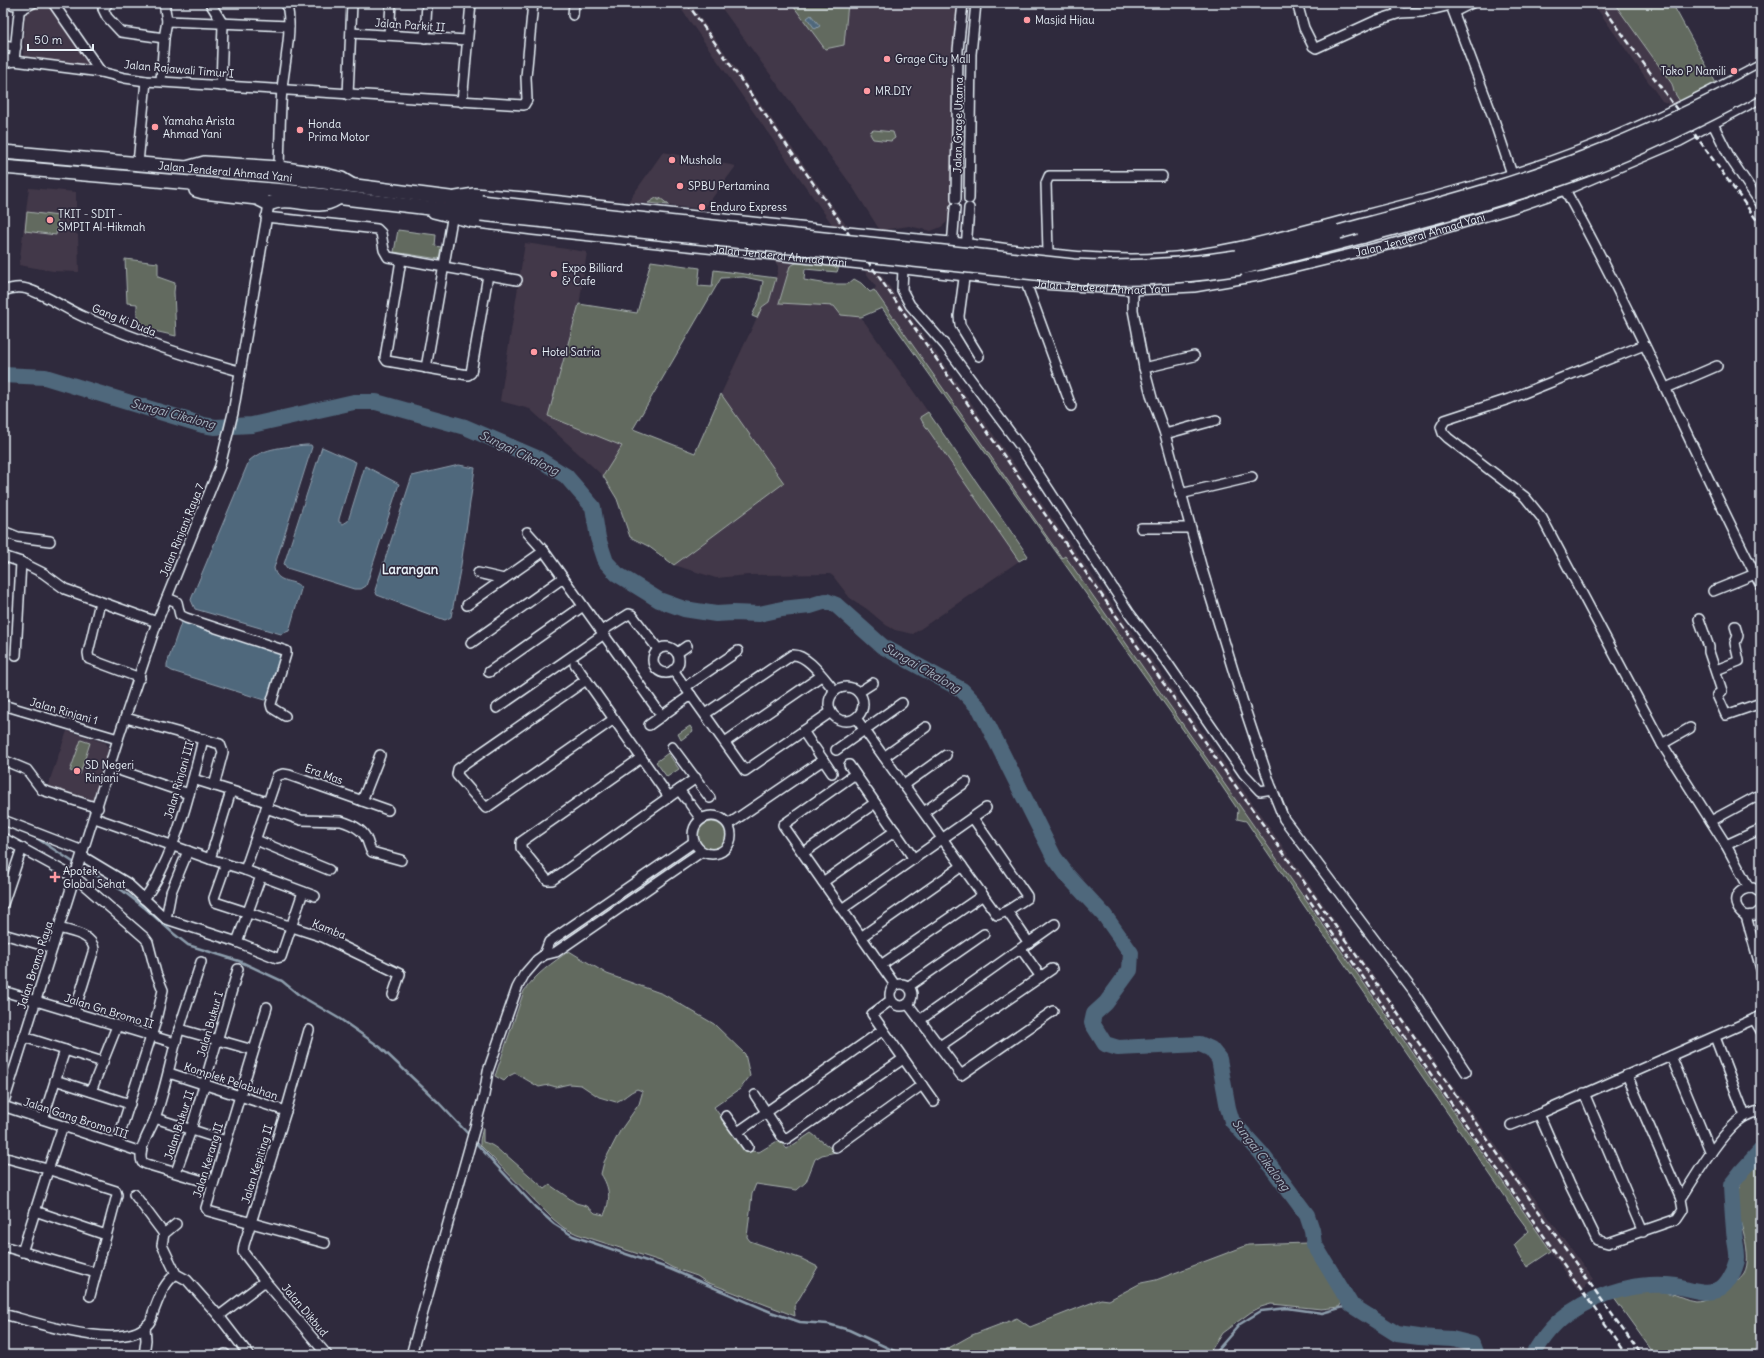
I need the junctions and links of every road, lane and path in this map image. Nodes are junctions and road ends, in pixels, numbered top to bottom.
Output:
1 (33, 3) edge
2 (53, 3) edge
3 (106, 3) edge
4 (164, 3) edge
5 (210, 3) edge
6 (286, 3) edge
7 (352, 3) edge
8 (391, 3) edge
9 (427, 3) edge
10 (471, 3) edge
11 (533, 3) edge
12 (574, 3) edge
13 (963, 3) edge
14 (976, 3) edge
15 (1297, 3) edge
16 (1395, 3) edge
17 (1472, 3) edge
18 (3, 4) edge
19 (20, 6) edge
20 (1451, 6) edge
21 (1400, 13) junction
22 (573, 15) dead end
23 (167, 21) junction
24 (223, 24) junction
25 (289, 26) junction
26 (351, 33) junction
27 (389, 35) junction
28 (164, 38) junction
29 (425, 38) junction
30 (467, 40) junction
31 (3, 45) edge
32 (16, 47) junction
33 (3, 58) edge
34 (14, 61) junction
35 (3, 64) edge
36 (1761, 65) edge
37 (101, 72) junction
38 (1761, 75) edge
39 (146, 81) junction
40 (161, 81) junction
41 (221, 86) junction
42 (1761, 87) edge
43 (282, 90) junction
44 (348, 95) junction
45 (1761, 98) edge
46 (462, 102) junction
47 (958, 108) junction
48 (970, 108) junction
49 (1713, 124) junction
50 (3, 152) edge
51 (1572, 154) junction
52 (138, 163) junction
53 (278, 166) junction
54 (3, 167) edge
55 (181, 167) junction
56 (1512, 174) junction
57 (1162, 176) dead end
58 (1587, 181) junction
59 (187, 182) junction
60 (360, 186) junction
61 (1565, 190) junction
62 (340, 196) junction
63 (447, 199) junction
64 (956, 199) junction
65 (969, 199) junction
66 (1761, 204) edge
67 (416, 206) junction
68 (481, 208) junction
69 (268, 210) junction
70 (765, 224) junction
71 (450, 226) junction
72 (952, 242) junction
73 (966, 244) junction
74 (1048, 252) junction
75 (762, 255) junction
76 (1265, 257) junction
77 (401, 260) junction
78 (444, 267) junction
79 (903, 269) junction
80 (488, 275) junction
81 (949, 275) junction
82 (964, 277) junction
83 (517, 280) dead end
84 (1026, 284) junction
85 (3, 290) edge
86 (1133, 290) junction
87 (1644, 345) junction
88 (979, 356) dead end
89 (1194, 356) dead end
90 (1717, 366) dead end
91 (426, 368) junction
92 (1144, 368) junction
93 (239, 371) junction
94 (1666, 388) junction
95 (1071, 406) dead end
96 (1216, 420) dead end
97 (1164, 434) junction
98 (1252, 477) dead end
99 (1180, 494) junction
100 (1141, 528) dead end
101 (1191, 528) junction
102 (3, 531) edge
103 (527, 532) dead end
104 (50, 541) dead end
105 (544, 550) junction
106 (3, 556) edge
107 (20, 562) junction
108 (478, 573) dead end
109 (1754, 574) junction
110 (563, 578) junction
111 (504, 579) junction
112 (1761, 586) edge
113 (1713, 591) dead end
114 (167, 598) junction
115 (100, 602) junction
116 (467, 605) dead end
117 (584, 606) junction
118 (1698, 619) dead end
119 (157, 622) junction
120 (1735, 626) dead end
121 (603, 633) junction
122 (471, 644) dead end
123 (687, 646) dead end
124 (658, 649) junction
125 (738, 651) dead end
126 (677, 653) junction
127 (16, 655) dead end
128 (575, 664) dead end
129 (673, 670) junction
130 (1716, 670) junction
131 (489, 672) dead end
132 (821, 676) junction
133 (140, 678) junction
134 (586, 680) junction
135 (873, 683) dead end
136 (685, 686) junction
137 (835, 691) junction
138 (859, 692) junction
139 (691, 695) junction
140 (1761, 702) edge
141 (902, 703) dead end
142 (3, 706) edge
143 (497, 708) dead end
144 (831, 712) junction
145 (705, 714) junction
146 (285, 716) dead end
147 (662, 716) junction
148 (126, 718) junction
149 (856, 718) junction
150 (614, 719) junction
151 (649, 725) dead end
152 (926, 727) dead end
153 (1690, 728) dead end
154 (864, 729) junction
155 (803, 731) junction
156 (118, 739) junction
157 (203, 739) junction
158 (725, 742) junction
159 (1662, 744) junction
160 (672, 747) dead end
161 (836, 750) dead end
162 (380, 755) dead end
163 (946, 755) dead end
164 (884, 757) junction
165 (641, 758) junction
166 (3, 760) edge
167 (823, 760) junction
168 (848, 765) dead end
169 (110, 767) junction
170 (855, 774) junction
171 (696, 778) junction
172 (193, 779) junction
173 (836, 779) junction
174 (966, 782) dead end
175 (904, 785) junction
176 (214, 786) junction
177 (1272, 789) junction
178 (679, 790) junction
179 (231, 791) junction
180 (189, 794) junction
181 (1761, 794) edge
182 (669, 797) junction
183 (710, 798) dead end
184 (362, 801) junction
185 (875, 803) junction
186 (266, 805) junction
187 (98, 808) junction
188 (986, 808) dead end
189 (388, 810) dead end
190 (924, 812) junction
191 (95, 818) junction
192 (973, 818) junction
193 (701, 819) junction
194 (3, 820) edge
195 (1711, 821) junction
196 (728, 824) junction
197 (1761, 829) edge
198 (895, 831) junction
199 (3, 838) edge
200 (943, 839) junction
201 (256, 840) junction
202 (694, 842) junction
203 (1726, 845) junction
204 (172, 846) junction
205 (22, 848) junction
206 (188, 851) junction
207 (701, 852) junction
208 (803, 853) junction
209 (82, 856) junction
210 (210, 859) junction
211 (914, 859) junction
212 (401, 860) dead end
213 (226, 864) junction
214 (962, 866) junction
215 (245, 870) junction
216 (329, 870) dead end
217 (76, 876) junction
218 (261, 876) junction
219 (823, 882) junction
220 (6, 883) edge
221 (1749, 888) junction
222 (303, 892) junction
223 (1761, 893) edge
224 (983, 895) junction
225 (315, 896) dead end
226 (144, 899) junction
227 (3, 904) edge
228 (842, 909) junction
229 (1761, 910) edge
230 (1007, 911) junction
231 (246, 912) junction
232 (1746, 916) junction
233 (166, 919) junction
234 (1055, 924) dead end
235 (291, 927) junction
236 (59, 928) junction
237 (3, 934) edge
238 (984, 934) dead end
239 (861, 937) junction
240 (237, 942) junction
241 (1025, 946) junction
242 (52, 948) junction
243 (544, 955) junction
244 (201, 962) dead end
245 (881, 965) junction
246 (238, 969) dead end
247 (1052, 969) dead end
248 (1761, 969) edge
249 (1041, 977) junction
250 (895, 985) junction
251 (909, 986) junction
252 (3, 991) edge
253 (393, 995) dead end
254 (891, 1000) junction
255 (35, 1001) junction
256 (908, 1004) junction
257 (267, 1007) dead end
258 (1053, 1011) dead end
259 (74, 1013) junction
260 (1758, 1017) edge
261 (920, 1020) junction
262 (117, 1026) junction
263 (179, 1029) junction
264 (309, 1030) dead end
265 (883, 1030) junction
266 (1761, 1031) edge
267 (151, 1034) junction
268 (1715, 1037) junction
269 (24, 1038) junction
270 (217, 1041) junction
271 (175, 1043) junction
272 (940, 1046) junction
273 (65, 1050) junction
274 (253, 1050) junction
275 (1671, 1056) junction
276 (903, 1059) junction
277 (103, 1062) junction
278 (1466, 1072) dead end
279 (169, 1073) junction
280 (1627, 1075) junction
281 (55, 1080) junction
282 (922, 1085) junction
283 (204, 1086) junction
284 (91, 1091) junction
285 (1584, 1094) junction
286 (755, 1095) dead end
287 (239, 1097) junction
288 (934, 1102) dead end
289 (130, 1104) junction
290 (3, 1106) edge
291 (1761, 1110) edge
292 (286, 1111) junction
293 (766, 1112) junction
294 (1539, 1114) junction
295 (726, 1116) dead end
296 (1745, 1116) junction
297 (155, 1118) junction
298 (43, 1119) junction
299 (1511, 1125) dead end
300 (63, 1126) junction
301 (191, 1130) junction
302 (738, 1132) junction
303 (226, 1141) junction
304 (117, 1143) junction
305 (748, 1147) dead end
306 (836, 1147) dead end
307 (141, 1152) junction
308 (1711, 1153) junction
309 (3, 1157) edge
310 (47, 1169) junction
311 (176, 1172) junction
312 (213, 1184) junction
313 (134, 1194) dead end
314 (1681, 1199) junction
315 (35, 1211) junction
316 (251, 1223) junction
317 (176, 1224) dead end
318 (1643, 1232) junction
319 (164, 1234) junction
320 (106, 1235) junction
321 (325, 1243) dead end
322 (3, 1246) edge
323 (22, 1252) junction
324 (96, 1273) junction
325 (176, 1274) junction
326 (265, 1281) junction
327 (90, 1296) dead end
328 (3, 1314) edge
329 (218, 1316) junction
330 (145, 1327) junction
331 (144, 1355) edge
332 (249, 1355) edge
333 (327, 1355) edge
334 (411, 1355) edge

1 - 19 street
2 - 37 street
3 - 28 street
4 - 23 street
5 - 24 street
6 - 25 street
7 - 26 street
8 - 27 street
9 - 29 street
10 - 30 street
11 - 46 street, Jalan Rajawali Timur I
12 - 22 street
13 - 47 street, Jalan Grage Utama
14 - 48 street, Jalan Grage Utama
15 - 21 street
16 - 21 street
17 - 20 street
18 - 19 street
19 - 32 street
20 - 21 street
20 - 56 street
23 - 24 street
23 - 28 street
24 - 25 street
24 - 41 street
25 - 43 street
26 - 27 street, Jalan Parkit II
26 - 44 street
27 - 29 street, Jalan Parkit II
28 - 40 street
29 - 30 street, Jalan Parkit II
30 - 46 street
31 - 32 street
32 - 34 street
33 - 34 street, Jalan Rajawali Timur I
34 - 35 street
34 - 37 street, Jalan Rajawali Timur I
36 - 51 street, Jalan Jenderal Ahmad Yani
37 - 39 street, Jalan Rajawali Timur I
38 - 76 highway, Jalan Jenderal Ahmad Yani, bridge
39 - 40 street, Jalan Rajawali Timur I
39 - 52 street
40 - 41 street, Jalan Rajawali Timur I
41 - 43 street, Jalan Rajawali Timur I
42 - 76 highway, Jalan Jenderal Ahmad Yani, bridge
43 - 44 street, Jalan Rajawali Timur I
43 - 53 street
44 - 46 street, Jalan Rajawali Timur I
45 - 49 street, Jalan Jenderal Ahmad Yani
47 - 48 street
47 - 64 street, Jalan Grage Utama
48 - 65 street, Jalan Grage Utama
49 - 58 street, Jalan Jenderal Ahmad Yani
49 - 66 street
50 - 52 highway, Jalan Jenderal Ahmad Yani
51 - 56 street, Jalan Jenderal Ahmad Yani
51 - 58 street
52 - 55 highway, Jalan Jenderal Ahmad Yani
53 - 55 street
53 - 60 street
54 - 59 highway, Jalan Jenderal Ahmad Yani
55 - 60 highway, Jalan Jenderal Ahmad Yani
56 - 74 street, Jalan Jenderal Ahmad Yani
57 - 74 street
58 - 61 street, Jalan Jenderal Ahmad Yani
59 - 62 highway, Jalan Jenderal Ahmad Yani
59 - 69 highway
60 - 63 highway, Jalan Jenderal Ahmad Yani
61 - 86 street, Jalan Jenderal Ahmad Yani
61 - 87 street
62 - 67 highway, Jalan Jenderal Ahmad Yani
62 - 69 highway
63 - 68 highway, Jalan Jenderal Ahmad Yani
63 - 70 street, Jalan Jenderal Ahmad Yani
64 - 65 street
64 - 72 street, Jalan Grage Utama
65 - 73 street, Jalan Grage Utama
67 - 68 highway, Jalan Jenderal Ahmad Yani
67 - 71 street, Jalan Jenderal Ahmad Yani
68 - 76 highway, Jalan Jenderal Ahmad Yani, bridge
69 - 77 street
69 - 93 street, Jalan Rinjani Raya 7
70 - 72 street, Jalan Jenderal Ahmad Yani
70 - 75 street
71 - 75 street, Jalan Jenderal Ahmad Yani
71 - 78 street
72 - 73 street, Jalan Jenderal Ahmad Yani
72 - 81 street, Jalan Grage Utama
73 - 74 street, Jalan Jenderal Ahmad Yani
73 - 82 street, Jalan Grage Utama
75 - 79 street, Jalan Jenderal Ahmad Yani
77 - 78 street
77 - 91 street
78 - 80 street
78 - 91 street
79 - 81 street, Jalan Jenderal Ahmad Yani
79 - 177 street
80 - 83 street
80 - 91 street
81 - 82 street, Jalan Jenderal Ahmad Yani
82 - 84 street, Jalan Jenderal Ahmad Yani
82 - 88 street, Jalan Grage Utama
84 - 86 street, Jalan Jenderal Ahmad Yani
84 - 95 street
85 - 93 street, Gang Ki Duda
86 - 92 street
87 - 94 street
87 - 159 street
89 - 92 street
90 - 94 street
92 - 97 street
93 - 114 street, Jalan Rinjani Raya 7
94 - 109 street
96 - 97 street
97 - 99 street
98 - 99 street
99 - 101 street
100 - 101 street
101 - 177 street
102 - 104 street
103 - 105 street
105 - 110 street
105 - 111 street
106 - 107 street
107 - 115 street
107 - 127 street
108 - 111 street
109 - 112 street
109 - 113 street
110 - 117 street
110 - 122 street
111 - 116 street
114 - 119 street, Jalan Rinjani Raya 7
114 - 146 street
115 - 119 street
115 - 133 street
117 - 121 street
117 - 131 street
118 - 130 street
119 - 133 street, Jalan Rinjani Raya 7
120 - 130 street
121 - 124 street
121 - 143 street
121 - 147 street
123 - 126 street
124 - 126 street
124 - 129 street
125 - 136 street
126 - 129 street
128 - 134 street
129 - 136 street
130 - 140 street
132 - 137 street
132 - 145 street
132 - 158 street
133 - 148 street, Jalan Rinjani Raya 7
134 - 150 street
134 - 150 street
135 - 138 street
136 - 139 street
137 - 138 street
137 - 144 street
138 - 149 street
139 - 145 street
139 - 147 street
141 - 154 street
142 - 156 street, Jalan Rinjani 1
144 - 149 street
144 - 155 street
145 - 158 street
147 - 151 street
148 - 156 street, Jalan Rinjani Raya 7
148 - 157 street, Jalan Rinjani III
149 - 154 street
150 - 165 street
152 - 164 street
153 - 159 street
154 - 161 street
154 - 164 street
155 - 158 street
155 - 167 street
156 - 169 street, Jalan Rinjani Raya 7
157 - 172 street, Jalan Rinjani III
157 - 176 street
159 - 195 street
160 - 171 street
162 - 184 street
163 - 175 street
164 - 175 street
165 - 182 street
165 - 182 street
166 - 187 street
167 - 173 street
167 - 196 street
168 - 170 street
169 - 180 street
169 - 187 street, Jalan Rinjani Raya 7
170 - 173 street
170 - 185 street
171 - 178 street
171 - 183 street
172 - 176 street
172 - 180 street, Jalan Rinjani III
173 - 208 street
174 - 190 street
175 - 190 street
176 - 179 street
177 - 278 street
178 - 182 street
178 - 193 street
179 - 186 street
179 - 210 street
180 - 204 street, Jalan Rinjani III
181 - 195 street
184 - 186 street, Era Mas
184 - 189 street, Era Mas
185 - 198 street
185 - 208 street
186 - 201 street
186 - 212 street
187 - 191 street, Jalan Rinjani Raya 7
188 - 192 street
190 - 200 street
191 - 204 street
191 - 209 street, Jalan Rinjani Raya 7
192 - 200 street
192 - 230 street
193 - 196 street
193 - 202 street
194 - 209 street
195 - 203 street
196 - 207 street
197 - 203 street
198 - 211 street
198 - 219 street
199 - 205 street
200 - 211 street
200 - 214 street
201 - 215 street
201 - 216 street
202 - 207 street
202 - 243 street
203 - 221 street
204 - 206 street
204 - 226 street, Jalan Rinjani III
205 - 217 street
205 - 220 street
206 - 210 street
206 - 233 street
207 - 243 street
208 - 219 street
209 - 217 street, Jalan Bromo Raya
209 - 226 street
210 - 213 street
211 - 228 street
213 - 215 street
213 - 231 street, Kamba
214 - 224 street
214 - 239 street
215 - 218 street
217 - 236 street, Jalan Bromo Raya
217 - 267 street
218 - 222 street
218 - 231 street
219 - 228 street
220 - 227 street
221 - 223 street
221 - 232 street
222 - 225 street
222 - 235 street
224 - 230 street
224 - 245 street
226 - 233 street
228 - 239 street
229 - 232 street
230 - 241 street
231 - 235 street, Kamba
231 - 240 street
232 - 248 street
233 - 240 street
234 - 241 street
235 - 240 street
235 - 253 street, Kamba
236 - 242 street, Jalan Bromo Raya
236 - 259 street
237 - 242 street
238 - 251 street
239 - 245 street
241 - 249 street
241 - 261 street
242 - 255 street, Jalan Bromo Raya
243 - 334 street
244 - 263 street
245 - 250 street
246 - 270 street, Jalan Bukur I
247 - 249 street
249 - 272 street
250 - 251 street
250 - 254 street
251 - 256 street
252 - 255 street, Jalan Gn Bromo II
254 - 256 street
254 - 265 street
255 - 259 street, Jalan Gn Bromo II
255 - 269 street, Jalan Bromo Raya
256 - 261 street
257 - 274 street, Jalan Kerang II
258 - 272 street
259 - 262 street, Jalan Gn Bromo II
260 - 266 street
260 - 268 street
261 - 272 street
262 - 267 street, Jalan Gn Bromo II
262 - 277 street
263 - 270 street
263 - 271 street
264 - 292 street, Jalan Kepiting II
265 - 276 street
265 - 293 street
267 - 271 street, Jalan Gn Bromo II
267 - 289 street
268 - 275 street
268 - 296 street
269 - 273 street
269 - 290 street, Jalan Bromo Raya
270 - 274 street
270 - 283 street, Jalan Bukur I
271 - 279 street
273 - 277 street
273 - 281 street
274 - 287 street, Jalan Kerang II
275 - 280 street
275 - 308 street
276 - 282 street
276 - 293 street
277 - 284 street
279 - 283 street, Komplek Pelabuhan
279 - 297 street
280 - 285 street
280 - 314 street
281 - 284 street
281 - 298 street
282 - 288 street
282 - 306 street
283 - 287 street, Komplek Pelabuhan
283 - 301 street, Jalan Bukur II
284 - 289 street
285 - 294 street
285 - 318 street
286 - 293 street
287 - 292 street, Komplek Pelabuhan
287 - 303 street, Jalan Kerang II
289 - 304 street
290 - 298 street, Jalan Gang Bromo III
291 - 296 street
292 - 316 street, Jalan Kepiting II
293 - 302 street
294 - 299 street
294 - 318 street
295 - 302 street
296 - 308 street
297 - 301 street
297 - 307 street
298 - 300 street, Jalan Gang Bromo III
300 - 304 street, Jalan Gang Bromo III
300 - 310 street
301 - 303 street
301 - 311 street, Jalan Bukur II
302 - 305 street
303 - 312 street, Jalan Kerang II
304 - 307 street, Jalan Gang Bromo III
307 - 311 street
308 - 314 street
309 - 310 street
310 - 315 street
310 - 320 street
311 - 312 street
312 - 316 street, Jalan Kerang II
313 - 319 street
314 - 318 street
315 - 320 street
315 - 323 street
316 - 321 street
316 - 326 street, Jalan Dikbud
317 - 319 street
319 - 325 street
320 - 324 street
322 - 323 street
323 - 324 street
324 - 327 street
325 - 329 street
325 - 330 street
326 - 329 street
326 - 333 street, Jalan Dikbud
328 - 330 street
329 - 332 street
330 - 331 street

